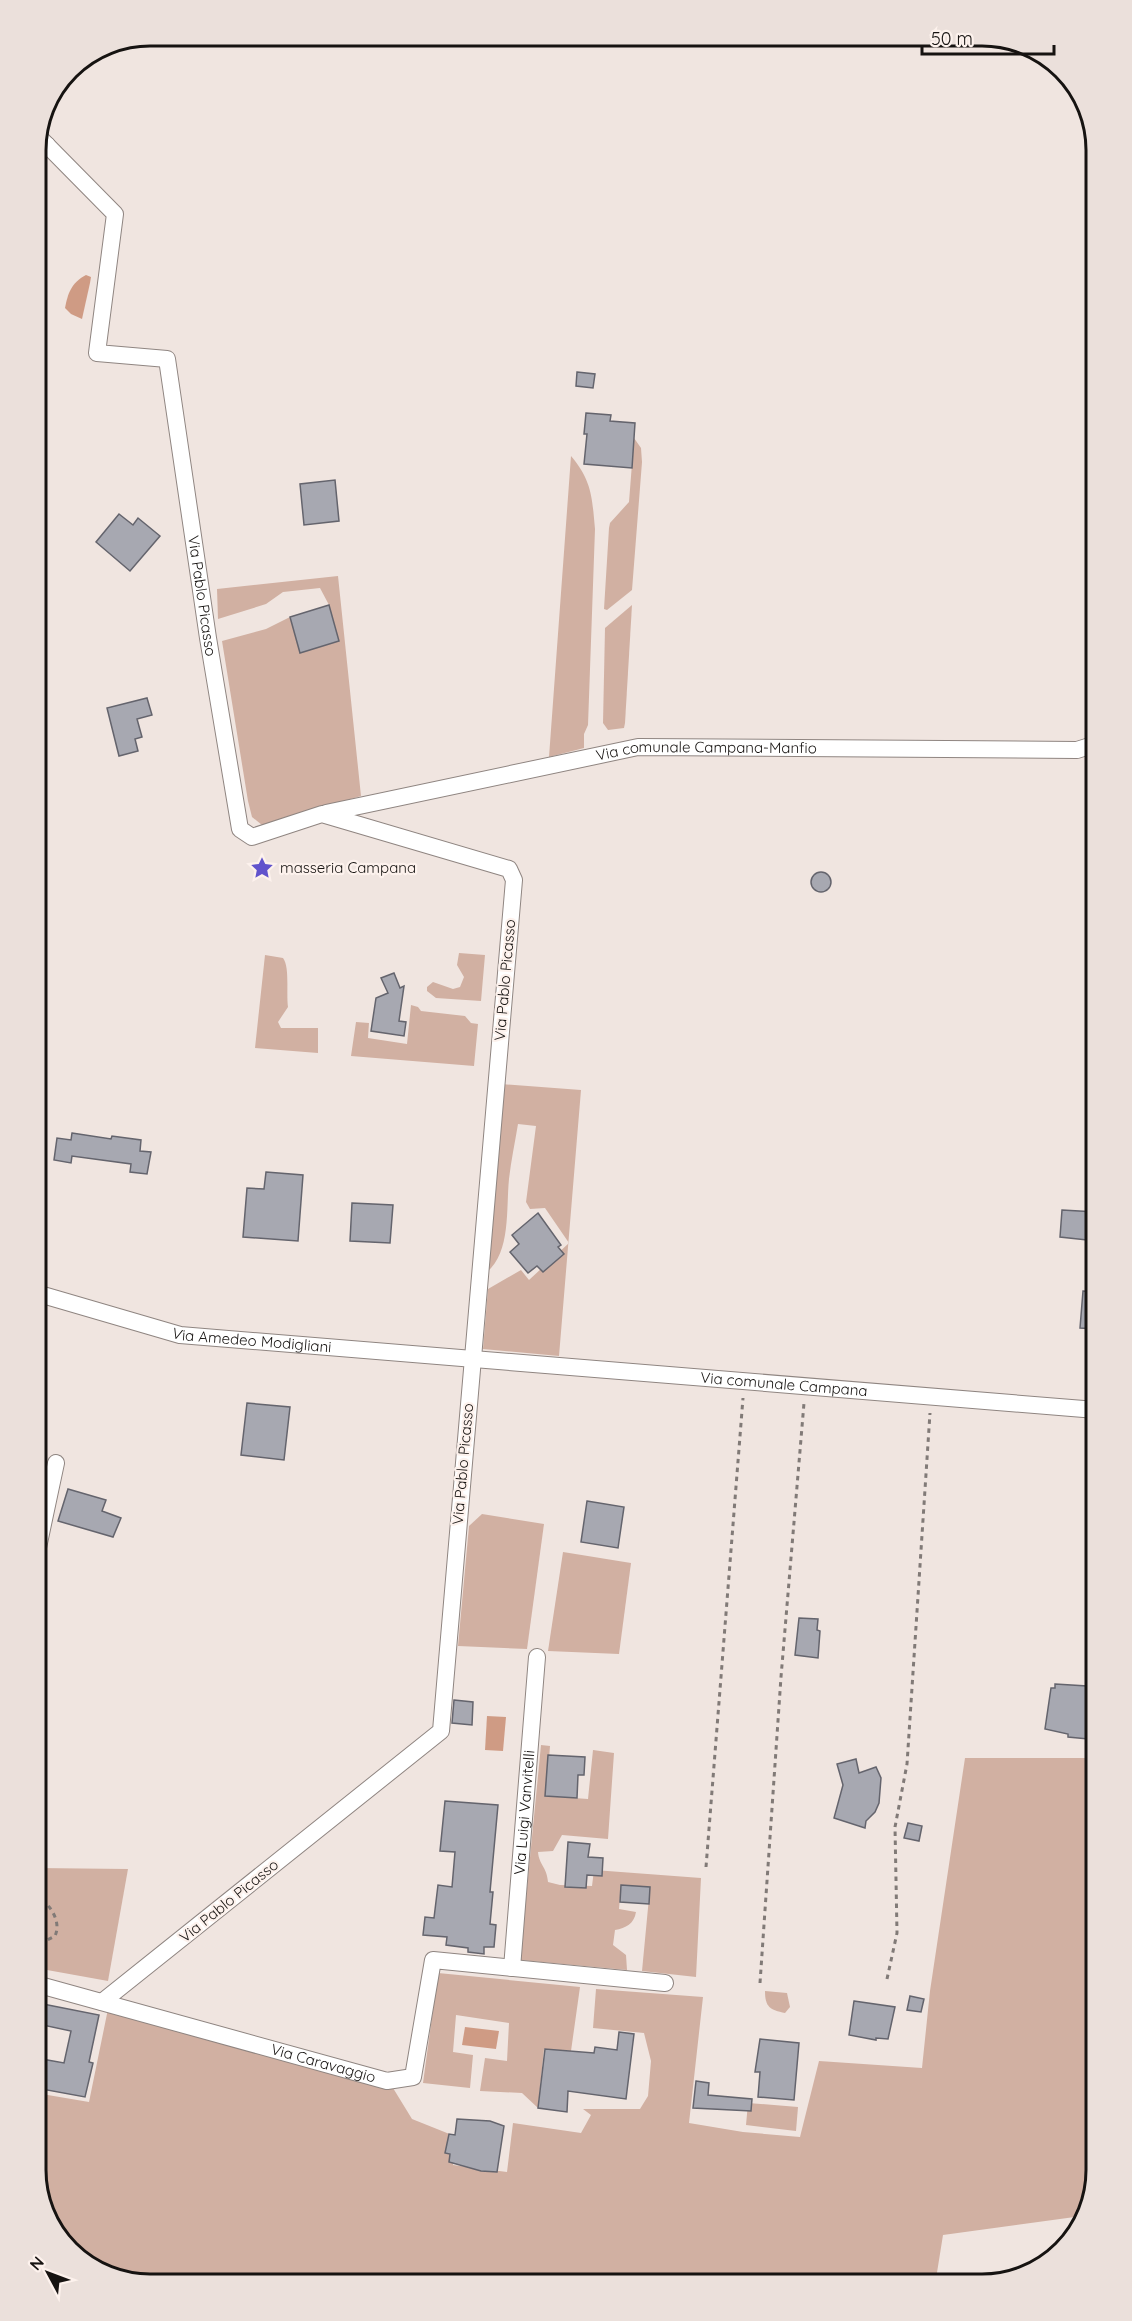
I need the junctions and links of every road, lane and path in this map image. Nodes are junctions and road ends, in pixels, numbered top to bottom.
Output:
1 (47, 151) edge
2 (1086, 747) edge
3 (322, 814) junction
4 (46, 1296) edge
5 (471, 1360) junction
6 (744, 1381) junction
7 (806, 1386) junction
8 (931, 1396) junction
9 (1086, 1409) edge
10 (56, 1463) dead end
11 (46, 1508) edge
12 (537, 1657) dead end
13 (706, 1867) dead end
14 (46, 1903) edge
15 (46, 1940) edge
16 (512, 1968) junction
17 (886, 1978) dead end
18 (665, 1983) dead end
19 (760, 1983) dead end
20 (46, 1987) edge
21 (102, 2002) junction

1 - 3 street, Via Pablo Picasso
2 - 3 street, Via comunale Campana-Manfio
3 - 5 street, Via Pablo Picasso
4 - 5 street, Via Amedeo Modigliani
5 - 6 street, Via comunale Campana
5 - 21 street, Via Pablo Picasso
6 - 7 street, Via comunale Campana
6 - 13 path
7 - 8 street, Via comunale Campana
7 - 19 path
8 - 9 street, Via comunale Campana
8 - 17 path
10 - 11 street
12 - 16 street, Via Luigi Vanvitelli
14 - 15 path
16 - 18 street, Via Caravaggio
16 - 21 street, Via Caravaggio
20 - 21 street, Via Caravaggio

